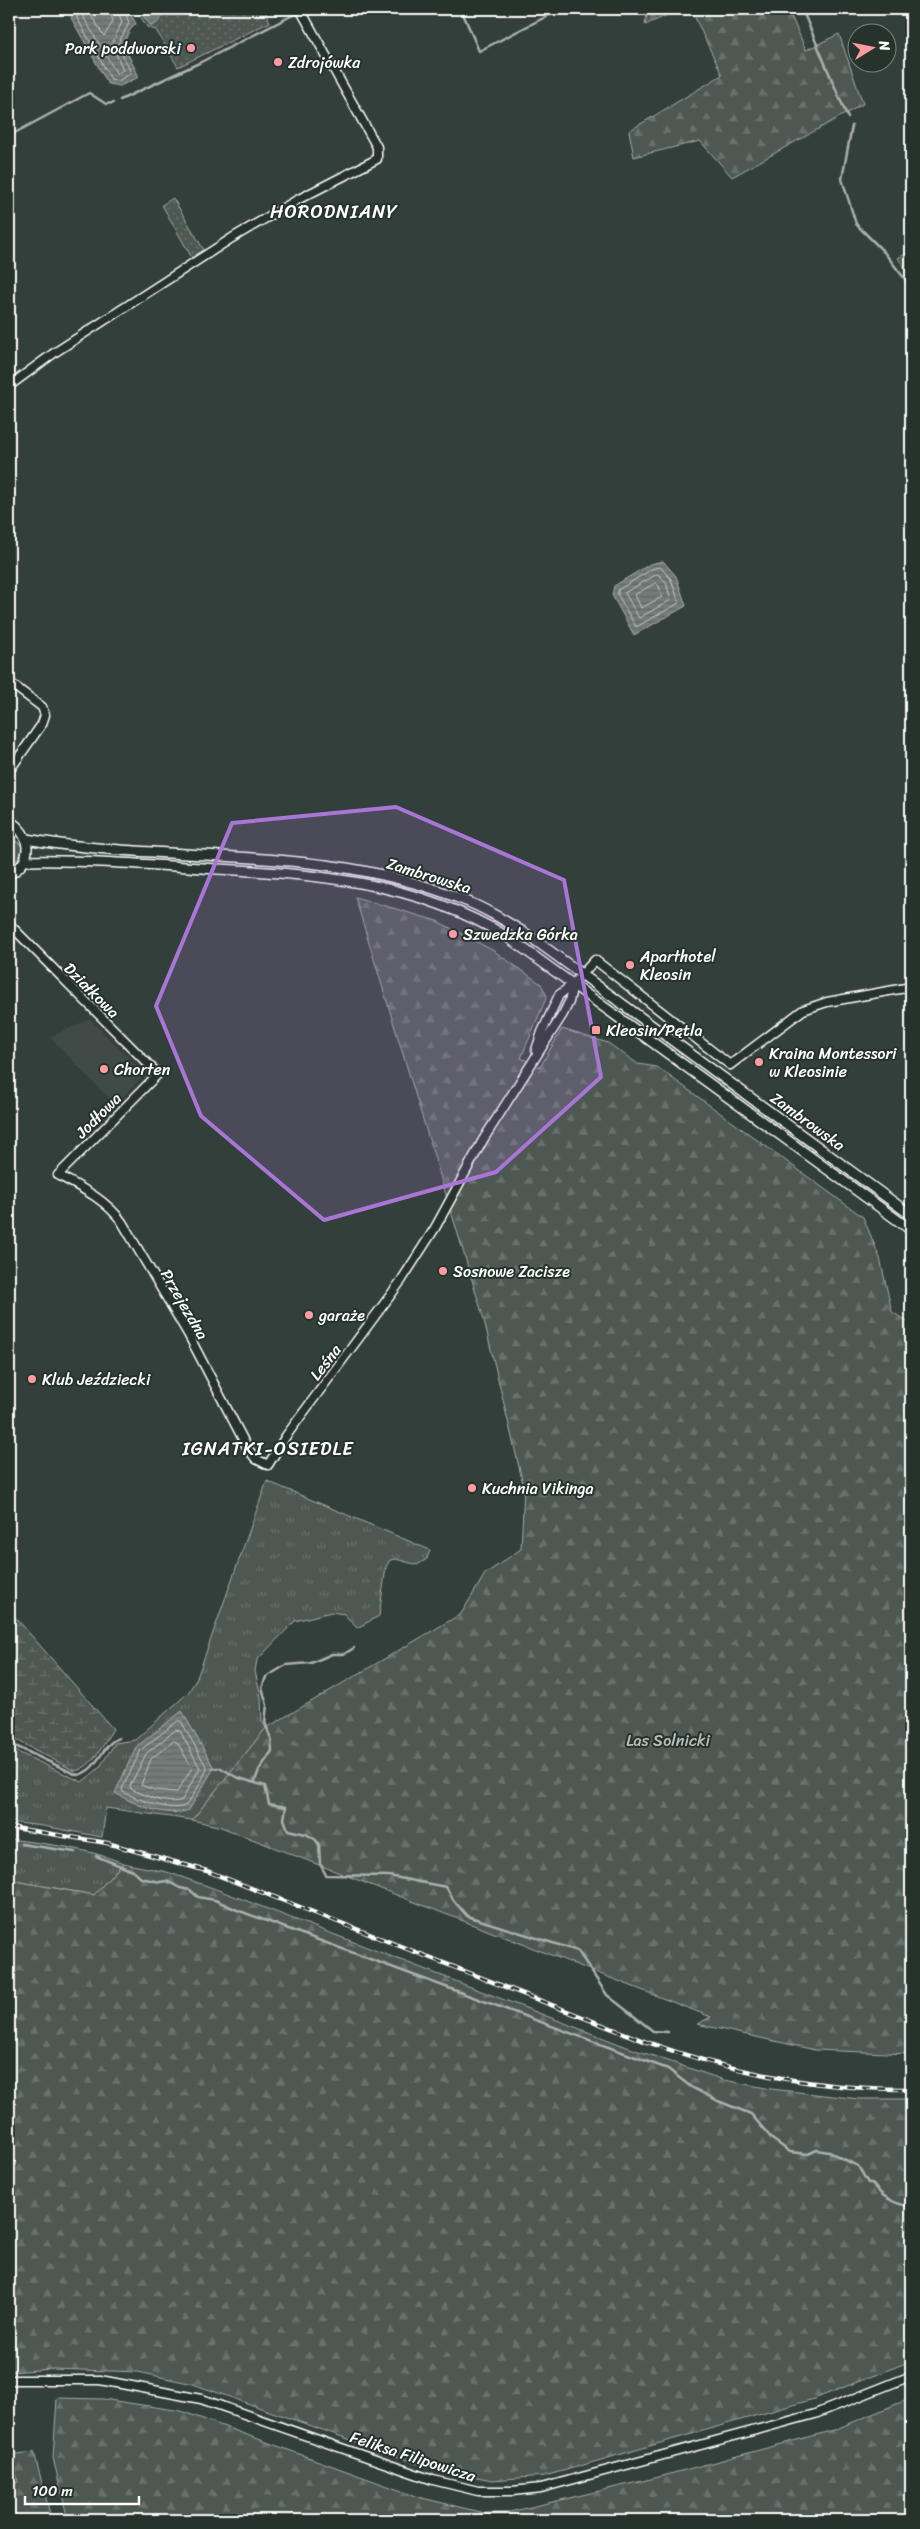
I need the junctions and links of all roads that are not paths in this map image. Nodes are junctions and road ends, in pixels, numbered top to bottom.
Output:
1 (300, 9) edge
2 (9, 386) edge
3 (9, 682) edge
4 (9, 771) edge
5 (9, 821) edge
6 (26, 839) junction
7 (24, 861) junction
8 (9, 874) edge
9 (9, 924) edge
10 (582, 975) junction
11 (573, 984) junction
12 (911, 987) edge
13 (535, 1054) junction
14 (158, 1074) joint
15 (58, 1175) joint
16 (911, 1215) edge
17 (911, 1230) edge
18 (268, 1465) joint
19 (911, 2376) edge
20 (9, 2380) edge

1 - 2 street
3 - 4 street
5 - 6 main road
6 - 7 main road
6 - 10 main road, Zambrowska
7 - 8 main road
7 - 11 main road, Zambrowska
9 - 14 street, Działkowa
10 - 11 street
10 - 12 street
10 - 16 main road, Zambrowska
11 - 13 street
11 - 13 street
11 - 17 main road, Zambrowska
13 - 18 street, Leśna
14 - 15 street, Jodłowa
15 - 18 street, Przejezdna
19 - 20 street, Feliksa Filipowicza

